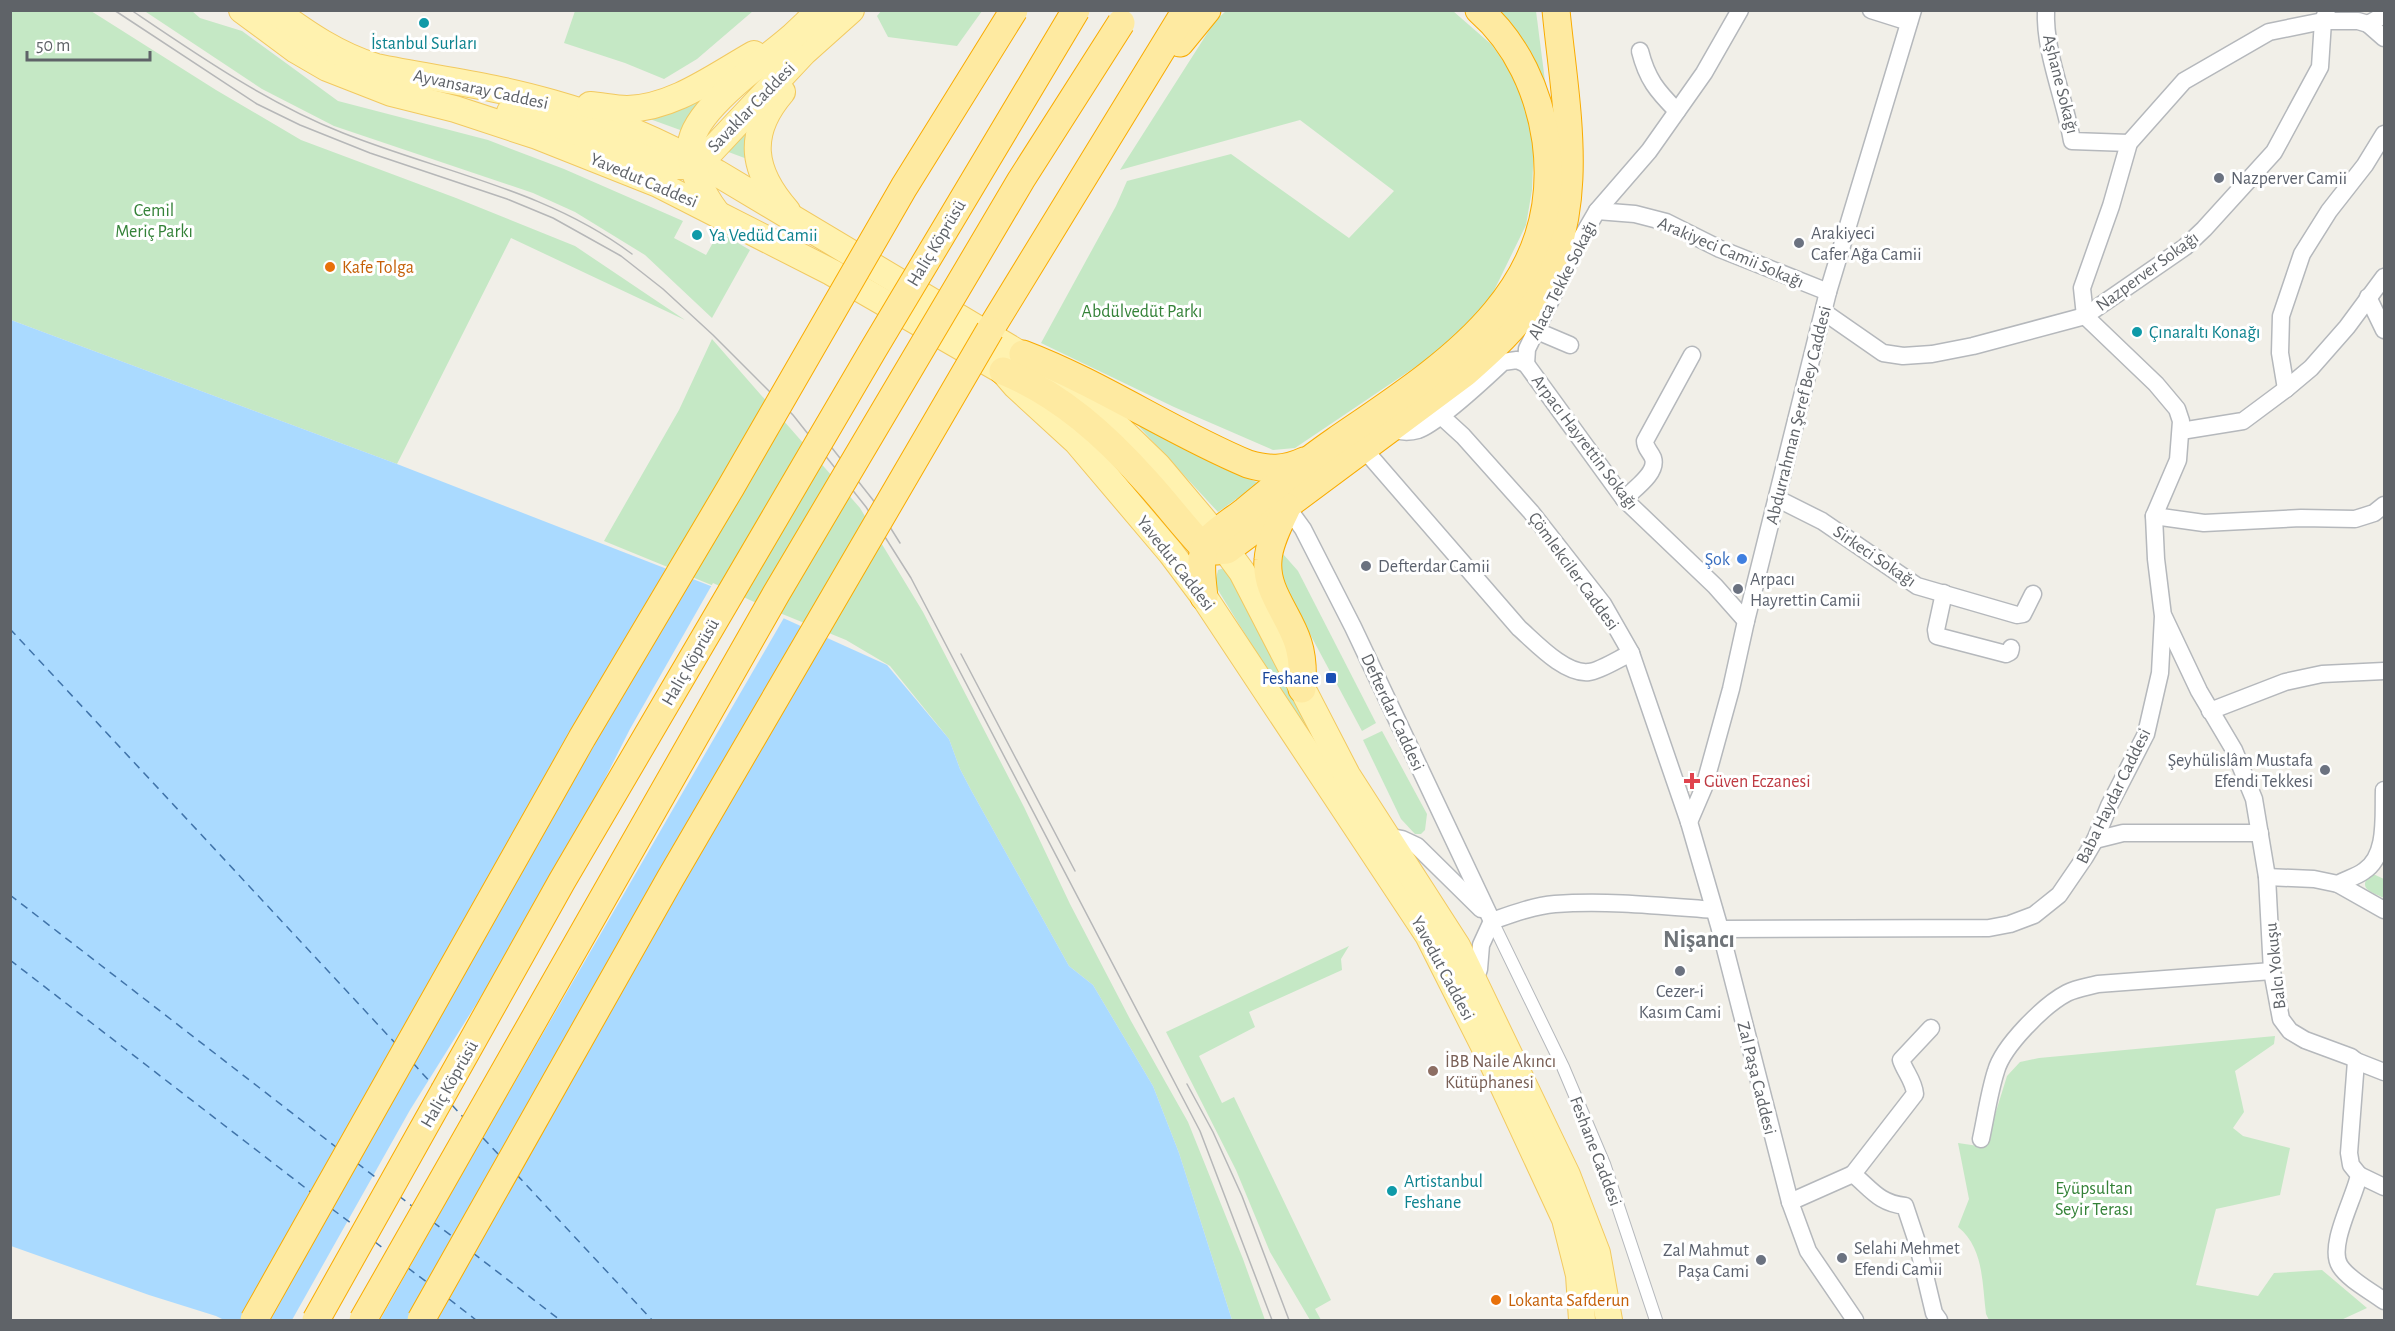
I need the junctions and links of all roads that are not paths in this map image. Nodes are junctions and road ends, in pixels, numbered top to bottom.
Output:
1 (242, 10) edge
2 (274, 10) edge
3 (819, 10) edge
4 (1014, 10) edge
5 (1076, 10) edge
6 (1186, 10) edge
7 (1207, 10) edge
8 (1479, 10) edge
9 (1556, 10) edge
10 (1740, 10) edge
11 (1871, 10) edge
12 (2046, 10) edge
13 (849, 13) edge
14 (2385, 15) edge
15 (1911, 16) edge
16 (2325, 16) edge
17 (1126, 17) edge
18 (2368, 24) junction
19 (795, 35) junction
20 (2385, 38) edge
21 (1640, 51) dead end
22 (1152, 67) junction
23 (553, 103) junction
24 (455, 109) junction
25 (1677, 111) junction
26 (2385, 134) edge
27 (2129, 143) junction
28 (694, 160) junction
29 (1597, 211) junction
30 (716, 212) junction
31 (797, 223) junction
32 (2385, 277) edge
33 (1828, 292) junction
34 (2368, 297) junction
35 (1824, 312) junction
36 (2085, 315) junction
37 (2385, 330) edge
38 (1537, 331) junction
39 (1570, 345) dead end
40 (1692, 355) dead end
41 (1013, 363) junction
42 (1526, 364) junction
43 (2286, 389) junction
44 (1440, 415) junction
45 (1390, 429) junction
46 (2181, 431) junction
47 (1363, 448) junction
48 (1313, 457) junction
49 (1624, 499) junction
50 (1778, 499) junction
51 (2385, 505) edge
52 (1287, 507) junction
53 (2154, 516) junction
54 (1215, 544) junction
55 (1944, 593) junction
56 (2033, 594) dead end
57 (1204, 597) junction
58 (2163, 616) junction
59 (1746, 621) junction
60 (2011, 648) dead end
61 (1631, 653) junction
62 (2385, 671) edge
63 (1302, 689) junction
64 (2210, 711) junction
65 (2385, 790) edge
66 (1689, 822) junction
67 (2384, 827) edge
68 (2260, 833) junction
69 (1386, 836) junction
70 (2095, 840) junction
71 (2267, 877) junction
72 (2338, 884) junction
73 (1714, 910) junction
74 (2385, 910) edge
75 (1492, 921) junction
76 (1720, 929) junction
77 (2272, 971) junction
78 (1474, 984) junction
79 (1931, 1028) dead end
80 (2356, 1061) junction
81 (2385, 1072) edge
82 (1981, 1139) dead end
83 (1853, 1174) junction
84 (2359, 1175) junction
85 (2385, 1187) edge
86 (1790, 1202) junction
87 (2385, 1301) edge
88 (254, 1320) edge
89 (316, 1320) edge
90 (363, 1320) edge
91 (421, 1320) edge
92 (1581, 1320) edge
93 (1609, 1320) edge
94 (1656, 1320) edge
95 (1855, 1320) edge
96 (1939, 1320) edge

1 - 24 main road, Ayvansaray Caddesi
2 - 23 main road, Ayvansaray Caddesi
3 - 19 main road, Savaklar Caddesi
4 - 88 highway, bridge
5 - 89 highway, Haliç Köprüsü, bridge
6 - 22 highway
7 - 22 highway
8 - 48 highway
9 - 45 highway
10 - 25 street, Alaca Tekke Sokağı
11 - 15 street
12 - 27 street, Aşhane Sokağı
13 - 28 main road, Savaklar Caddesi
13 - 31 main road
14 - 18 street
15 - 33 street, Abdurrahman Şeref Bey Caddesi
16 - 18 street
16 - 27 street
16 - 36 street, Nazperver Sokağı
17 - 90 highway, bridge
18 - 20 street
19 - 23 main road
19 - 28 main road, Savaklar Caddesi
21 - 25 street
22 - 91 highway, bridge
23 - 28 main road, Ayvansaray Caddesi
24 - 28 main road
24 - 30 main road, Yavedut Caddesi
25 - 29 street, Alaca Tekke Sokağı
26 - 43 street
27 - 36 street
28 - 30 main road
28 - 31 main road, Yavedut Caddesi
29 - 33 street, Arakiyeci Camii Sokağı
29 - 38 street, Alaca Tekke Sokağı
30 - 41 main road, Yavedut Caddesi
31 - 41 main road, Yavedut Caddesi
32 - 34 street
33 - 35 street, Abdurrahman Şeref Bey Caddesi
34 - 37 street
34 - 43 street
35 - 36 street, Nazperver Sokağı
35 - 50 street, Abdurrahman Şeref Bey Caddesi
36 - 46 street, Baba Haydar Caddesi
38 - 39 street
38 - 42 street, Alaca Tekke Sokağı
40 - 49 street
41 - 48 highway
41 - 54 highway
41 - 57 main road, Yavedut Caddesi
42 - 44 street, Alaca Tekke Sokağı
42 - 49 street, Arpacı Hayrettin Sokağı
43 - 46 street
44 - 45 street, Alaca Tekke Sokağı
44 - 61 street, Çömlekciler Caddesi
45 - 47 highway
46 - 53 street, Baba Haydar Caddesi
47 - 52 highway
47 - 61 street
48 - 54 highway
49 - 59 street, Arpacı Hayrettin Sokağı
50 - 55 street, Sirkeci Sokağı
50 - 59 street, Abdurrahman Şeref Bey Caddesi
51 - 53 street
52 - 54 highway
52 - 63 highway
52 - 75 street, Defterdar Caddesi
53 - 58 street, Baba Haydar Caddesi
54 - 57 highway
54 - 63 main road, Yavedut Caddesi
55 - 56 street, Sirkeci Sokağı
55 - 60 street
57 - 92 main road, Yavedut Caddesi
58 - 64 street, Balcı Yokuşu
58 - 70 street, Baba Haydar Caddesi
59 - 66 street, Abdurrahman Şeref Bey Caddesi
61 - 66 street, Çömlekciler Caddesi
62 - 64 street
63 - 69 main road, Yavedut Caddesi
64 - 68 street, Balcı Yokuşu
65 - 67 street
66 - 73 street, Zal Paşa Caddesi
67 - 72 street
68 - 70 street
68 - 71 street, Balcı Yokuşu
69 - 75 street
69 - 78 main road, Yavedut Caddesi
70 - 76 street, Baba Haydar Caddesi
71 - 72 street
71 - 77 street, Balcı Yokuşu
72 - 74 street
73 - 75 street
73 - 76 street, Zal Paşa Caddesi
75 - 78 street
75 - 94 street, Feshane Caddesi
76 - 86 street, Zal Paşa Caddesi
77 - 80 street, Balcı Yokuşu
77 - 82 street
78 - 93 main road, Yavedut Caddesi
79 - 83 street
80 - 81 street, Balcı Yokuşu
80 - 84 street
83 - 86 street
83 - 96 street
84 - 85 street
84 - 87 street
86 - 95 street, Zal Paşa Caddesi

